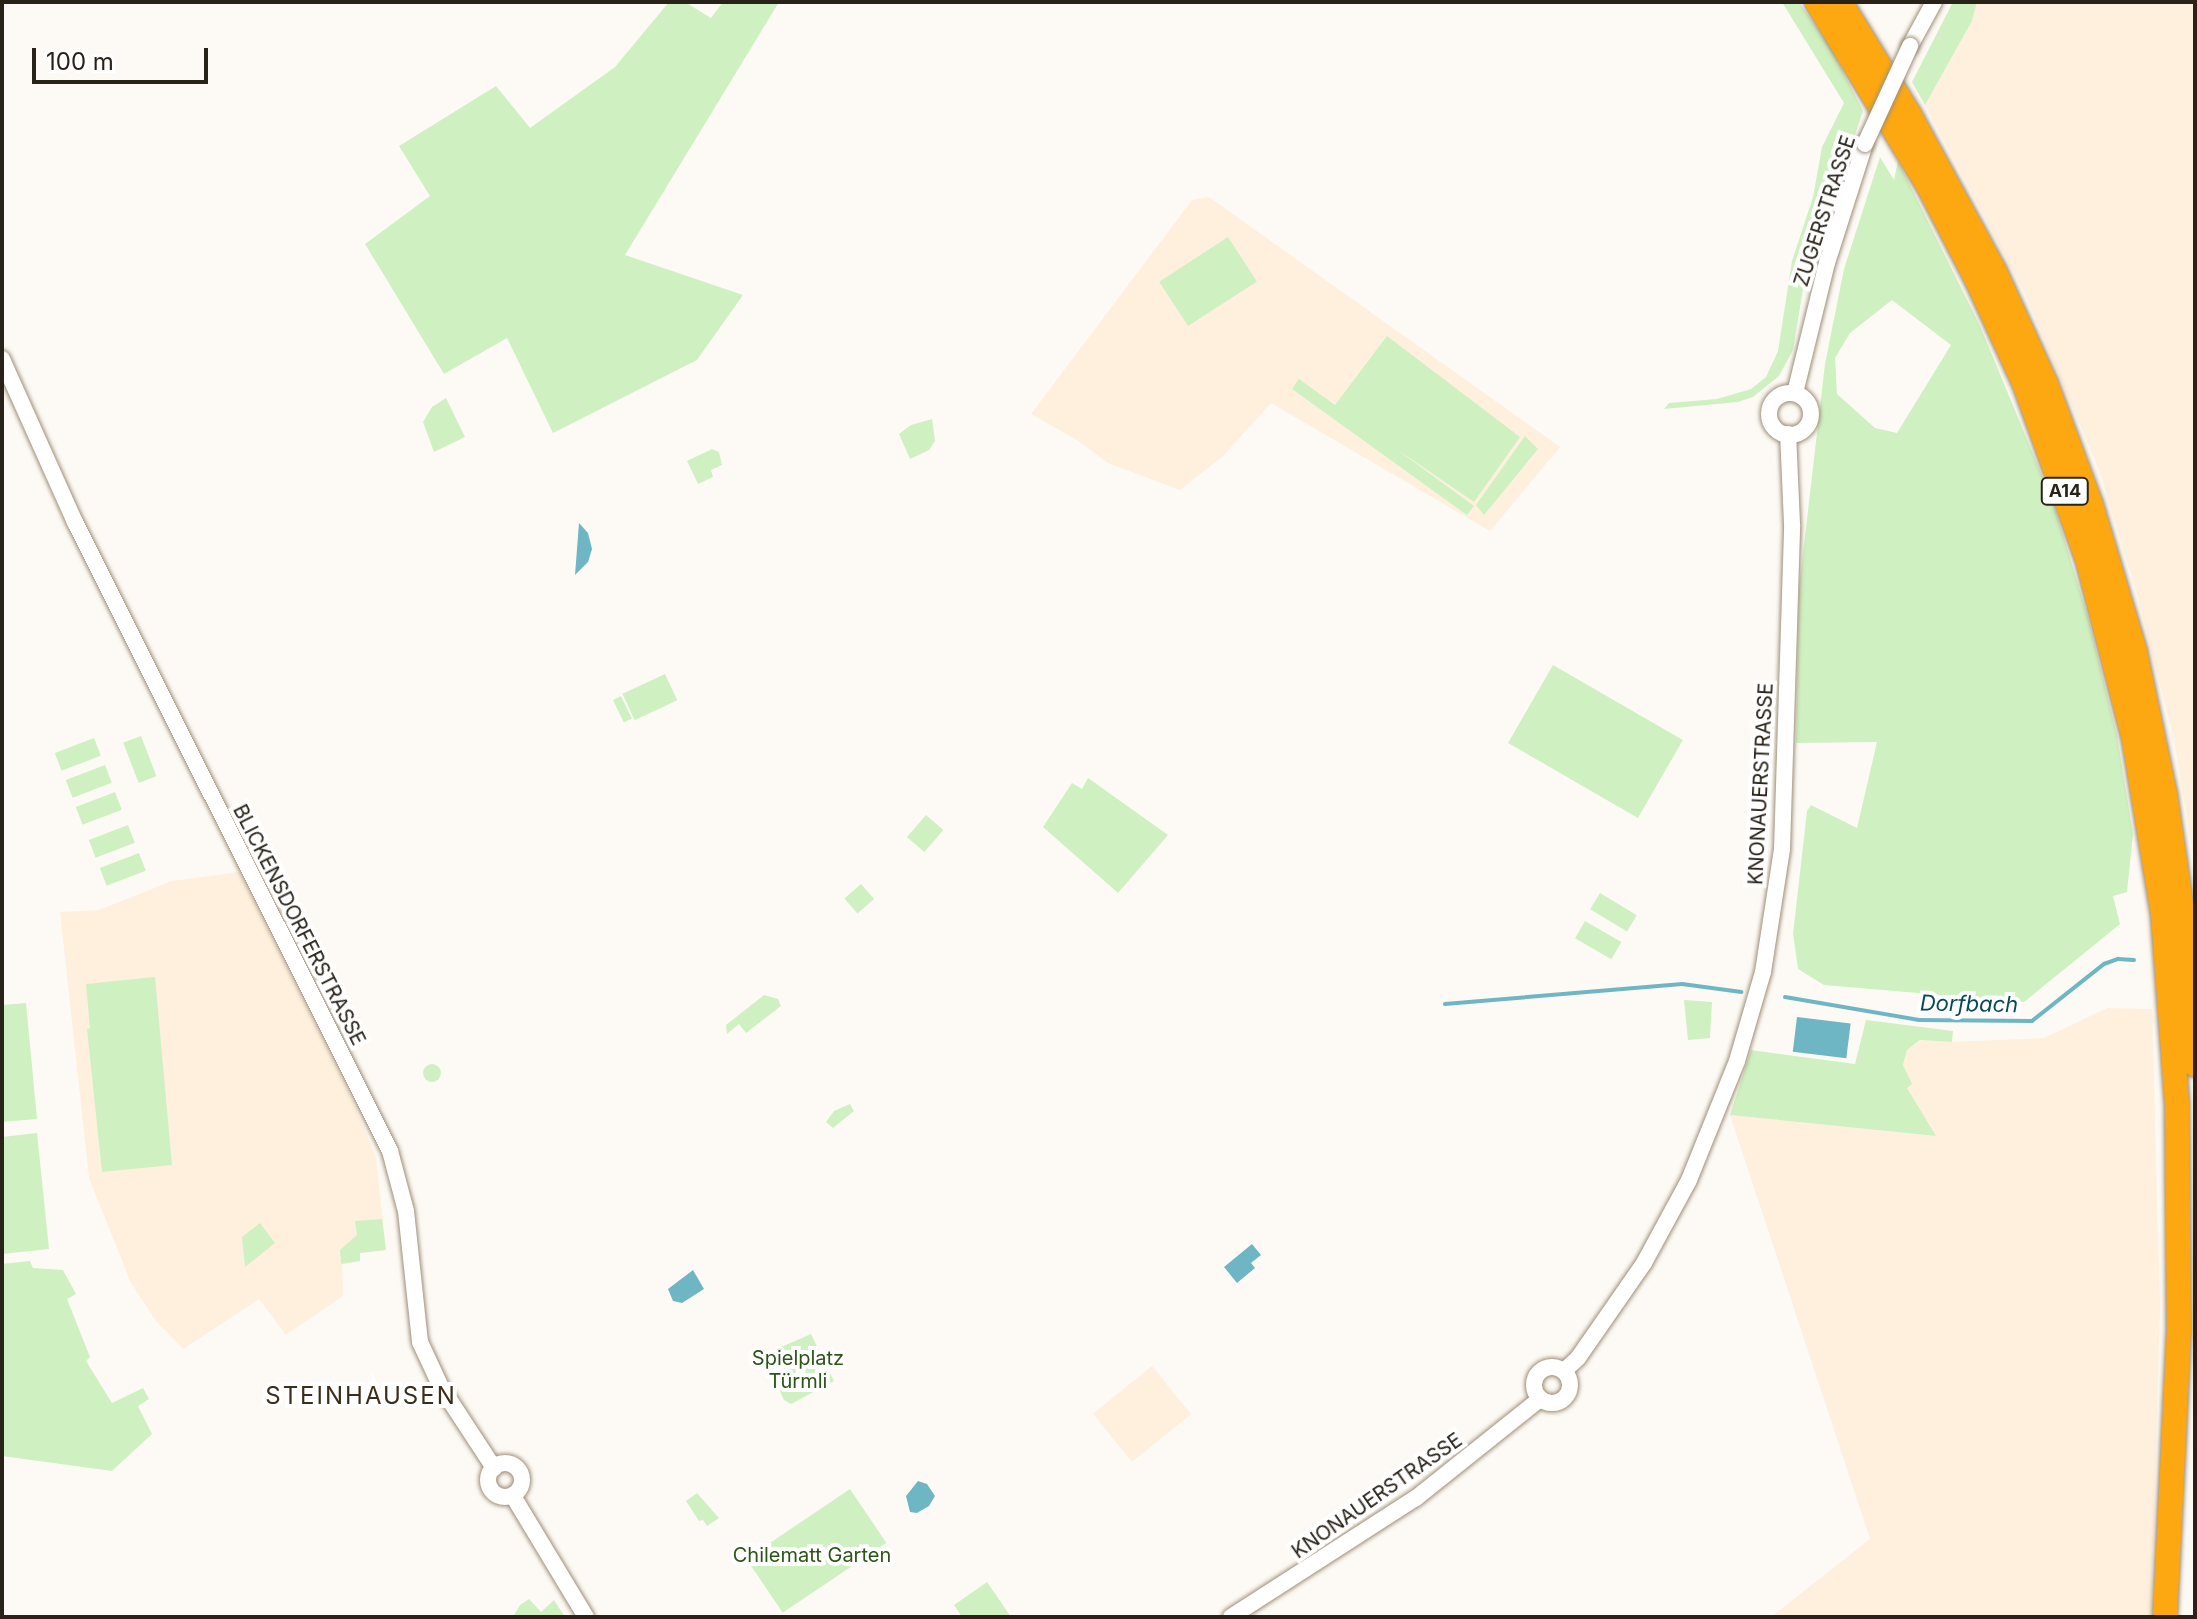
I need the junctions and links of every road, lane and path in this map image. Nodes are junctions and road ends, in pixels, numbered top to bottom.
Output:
1 (1817, 2) edge
2 (1840, 2) edge
3 (1934, 2) edge
4 (2, 359) edge
5 (1795, 393) junction
6 (1788, 434) junction
7 (2195, 1065) edge
8 (2195, 1355) edge
9 (1564, 1371) junction
10 (1540, 1399) junction
11 (494, 1468) junction
12 (513, 1496) junction
13 (586, 1617) edge
14 (1231, 1617) edge
15 (2165, 1617) edge
16 (2181, 1617) edge

1 - 15 highway, A14
2 - 7 highway, A14
3 - 5 street, ZUGERSTRASSE, bridge
4 - 11 street, BLICKENSDORFERSTRASSE
5 - 6 street
5 - 6 street
6 - 9 street, KNONAUERSTRASSE
8 - 16 highway
9 - 10 street, KNONAUERSTRASSE
9 - 10 street, KNONAUERSTRASSE
10 - 14 street, KNONAUERSTRASSE
11 - 12 street
11 - 12 street
12 - 13 street

